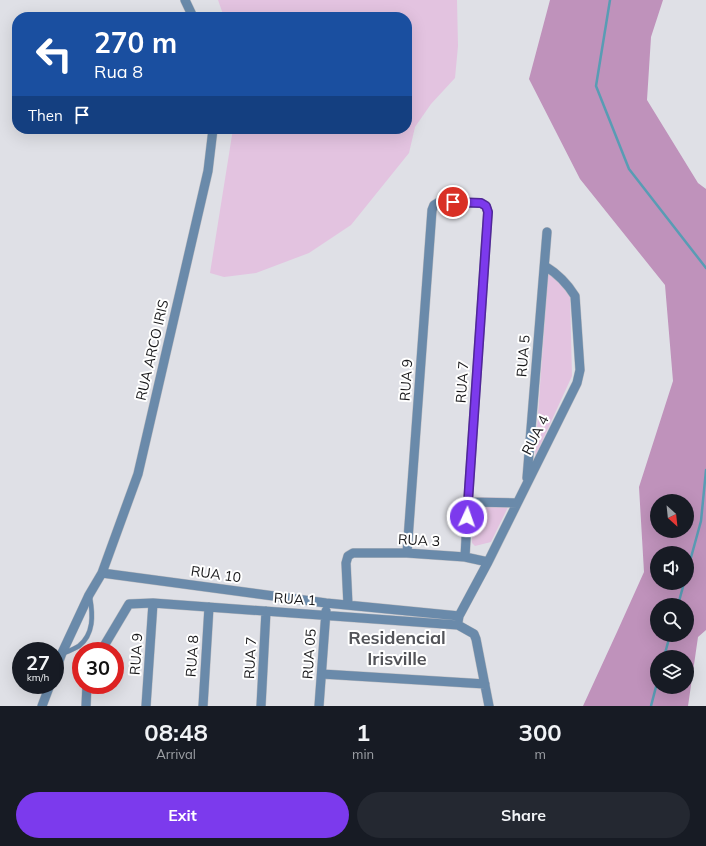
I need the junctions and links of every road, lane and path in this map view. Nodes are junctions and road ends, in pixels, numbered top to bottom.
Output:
1 (185, 0) edge
2 (190, 12) edge
3 (212, 134) edge
4 (432, 210) joint
5 (547, 232) dead end
6 (545, 266) junction
7 (527, 483) junction
8 (468, 502) junction
9 (517, 503) junction
10 (407, 553) junction
11 (465, 557) junction
12 (488, 562) junction
13 (102, 573) junction
14 (89, 596) junction
15 (153, 603) junction
16 (326, 603) junction
17 (348, 605) junction
18 (209, 607) junction
19 (266, 611) junction
20 (326, 615) junction
21 (458, 621) junction
22 (106, 642) edge
23 (64, 649) edge
24 (64, 652) edge
25 (322, 674) junction
26 (485, 684) junction
27 (47, 694) edge
28 (86, 694) edge
29 (42, 706) edge
30 (86, 706) edge
31 (146, 706) edge
32 (202, 706) edge
33 (261, 706) edge
34 (319, 706) edge
35 (489, 706) edge

1 - 2 street
3 - 13 street, RUA ARCO IRIS
4 - 8 street, RUA 7
4 - 10 street, RUA 9
5 - 6 street, RUA 5
6 - 7 street, RUA 5
6 - 7 street, RUA 4
7 - 9 street, RUA 4
8 - 9 street
8 - 11 street, RUA 7
9 - 12 street, RUA 4
10 - 11 street, RUA 3
10 - 17 street, RUA 3
11 - 12 street, RUA 3
12 - 21 street, RUA 4
13 - 14 street, RUA ARCO IRIS
13 - 16 street, RUA 10
14 - 23 street, RUA ARCO IRIS
14 - 24 lane
15 - 18 street, RUA 1
15 - 22 street, RUA 1
15 - 31 street, RUA 9
16 - 17 street, RUA 1
16 - 20 street, RUA 05
17 - 21 street, RUA 1
18 - 19 street, RUA 1
18 - 32 street, RUA 8
19 - 20 street, RUA 1
19 - 33 street, RUA 7
20 - 21 street, RUA 1
20 - 25 street, RUA 05
21 - 26 street, RUA 1
25 - 26 street
25 - 34 street, RUA 05
26 - 35 street, RUA 1
27 - 29 street
28 - 30 street

